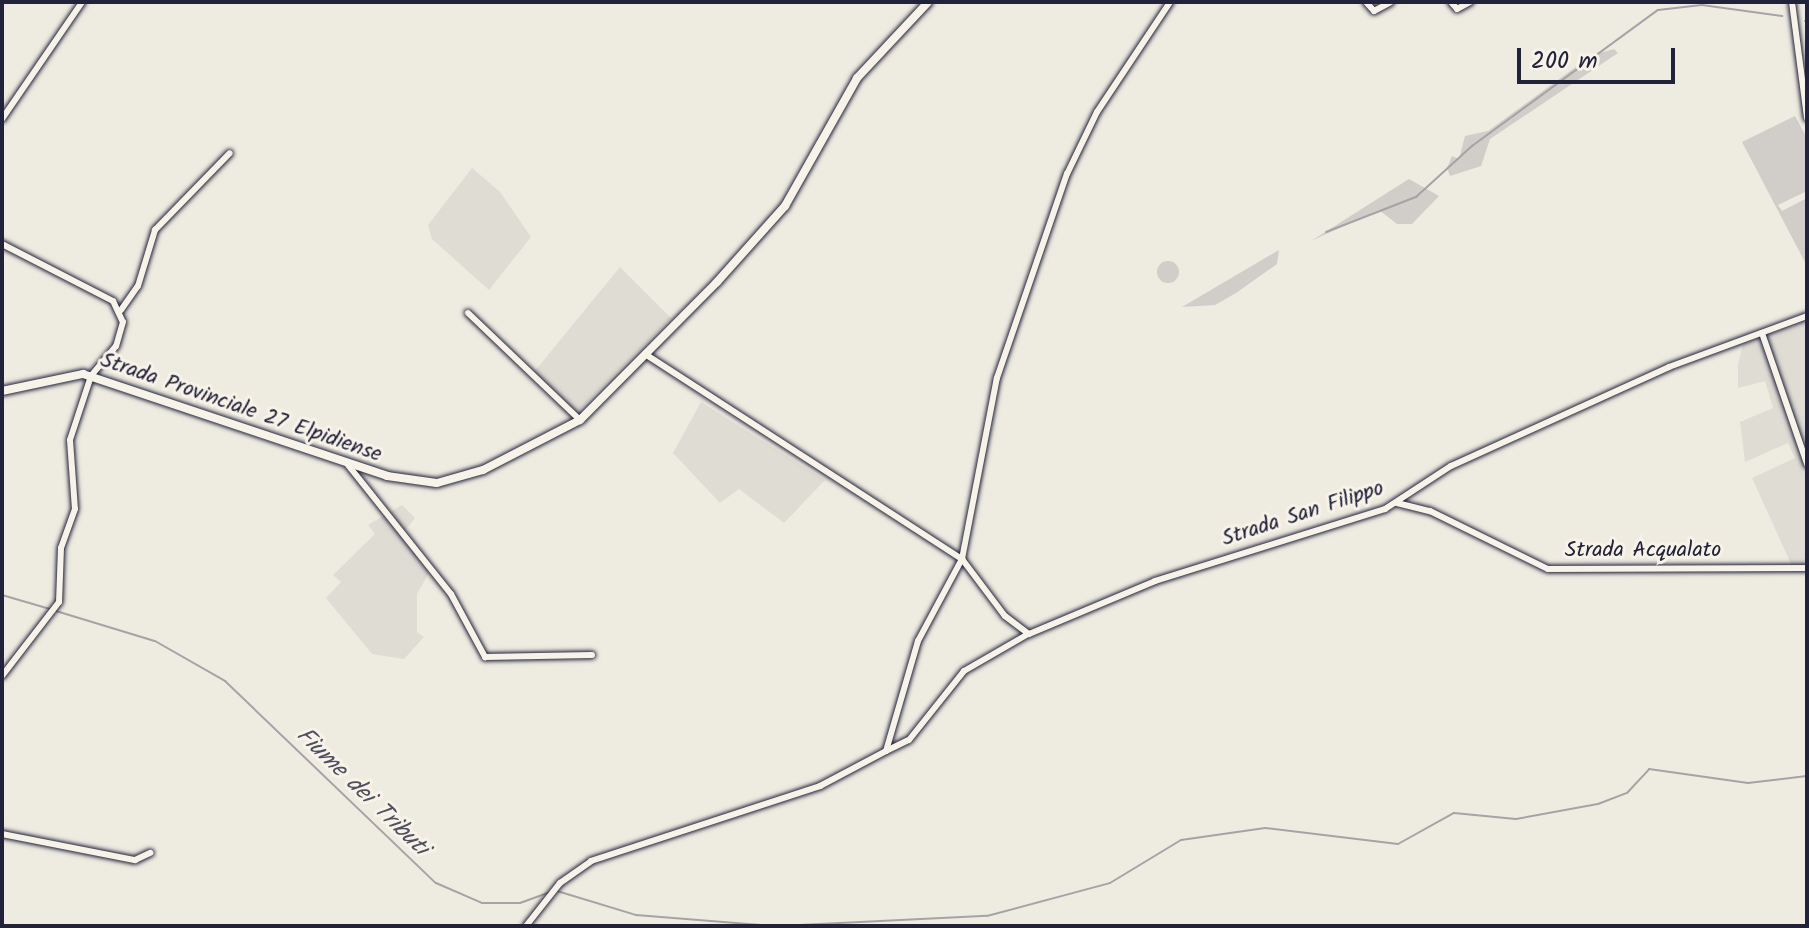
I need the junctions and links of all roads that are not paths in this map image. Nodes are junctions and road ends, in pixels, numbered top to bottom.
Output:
1 (82, 2) edge
2 (928, 2) edge
3 (1170, 2) edge
4 (1366, 2) edge
5 (1391, 2) edge
6 (1451, 2) edge
7 (1470, 2) edge
8 (1792, 2) edge
9 (1807, 118) edge
10 (2, 119) edge
11 (230, 153) dead end
12 (2, 244) edge
13 (121, 310) junction
14 (468, 313) dead end
15 (1807, 316) edge
16 (1762, 333) junction
17 (645, 354) junction
18 (91, 376) junction
19 (2, 391) edge
20 (580, 420) junction
21 (1807, 464) edge
22 (348, 465) junction
23 (1397, 503) junction
24 (962, 559) junction
25 (1807, 568) edge
26 (1029, 634) junction
27 (592, 655) dead end
28 (2, 676) edge
29 (886, 751) junction
30 (2, 834) edge
31 (150, 853) dead end
32 (526, 926) edge

1 - 10 street
2 - 17 main road, Strada Provinciale 27 Elpidiense
3 - 24 street
4 - 5 street
6 - 7 street
8 - 9 street
11 - 13 street
12 - 13 street
13 - 18 street
14 - 20 street
15 - 16 street, Strada San Filippo
16 - 21 street
16 - 23 street, Strada San Filippo
17 - 20 main road, Strada Provinciale 27 Elpidiense
17 - 24 street
18 - 19 main road, Strada Provinciale 27 Elpidiense
18 - 22 main road, Strada Provinciale 27 Elpidiense
18 - 28 street
20 - 22 main road, Strada Provinciale 27 Elpidiense
22 - 27 street
23 - 25 street, Strada Acqualato
23 - 26 street, Strada San Filippo
24 - 26 street
24 - 29 street
26 - 29 street, Strada San Filippo
29 - 32 street, Strada San Filippo
30 - 31 street

